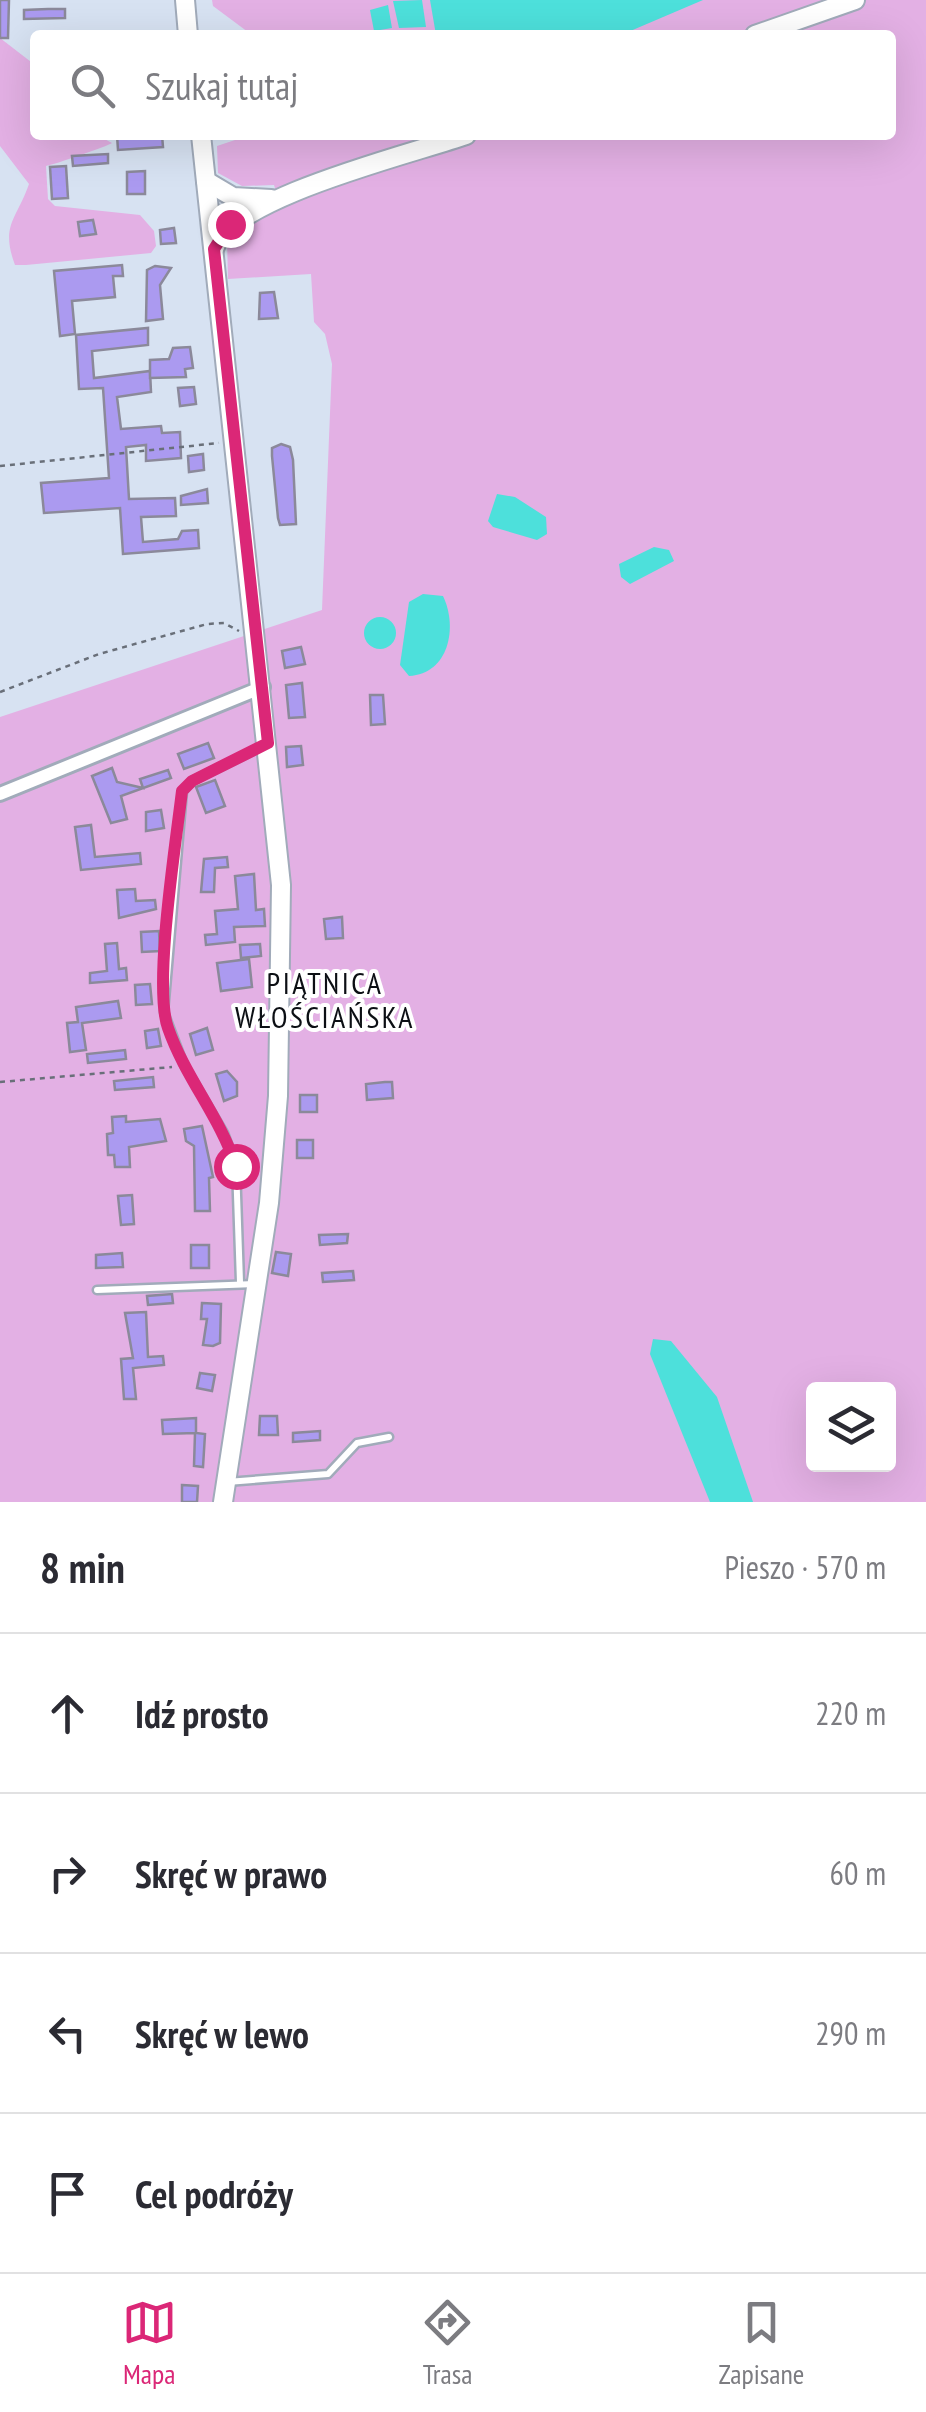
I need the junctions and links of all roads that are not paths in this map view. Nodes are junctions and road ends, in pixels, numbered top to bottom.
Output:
1 (185, 0) edge
2 (855, 0) edge
3 (188, 30) edge
4 (769, 30) edge
5 (201, 140) edge
6 (451, 140) edge
7 (206, 181) junction
8 (242, 207) junction
9 (210, 215) junction
10 (214, 249) junction
11 (262, 688) junction
12 (268, 743) junction
13 (0, 794) edge
14 (248, 1283) junction
15 (97, 1290) dead end
16 (389, 1437) dead end
17 (226, 1482) junction
18 (223, 1502) edge

1 - 3 street
2 - 4 street
5 - 7 street
6 - 8 street
7 - 8 street
7 - 9 street
8 - 9 street
8 - 10 street
9 - 10 street
10 - 11 street
11 - 12 street
11 - 13 street
12 - 14 street
12 - 14 lane
14 - 15 lane
14 - 17 street
16 - 17 lane
17 - 18 street

